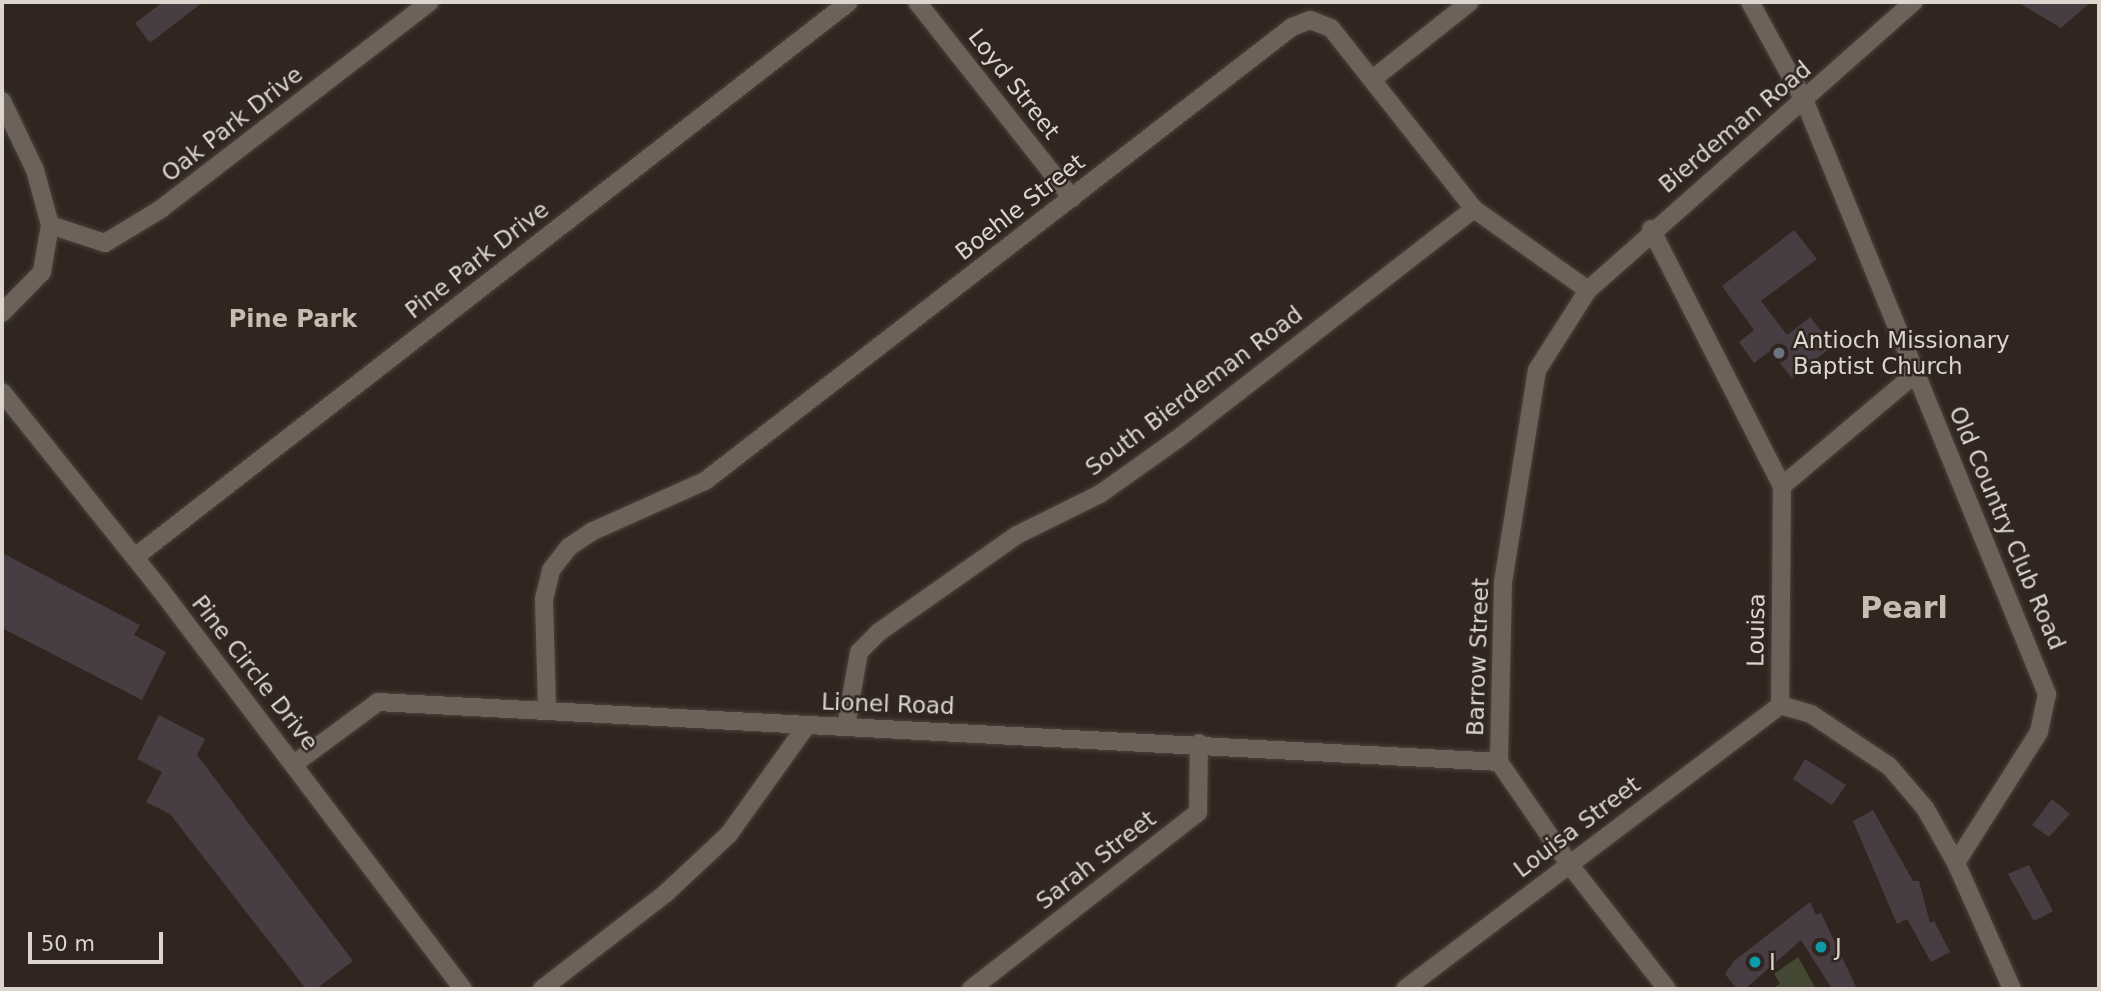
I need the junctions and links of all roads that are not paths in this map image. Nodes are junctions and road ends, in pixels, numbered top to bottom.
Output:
1 (430, 2) edge
2 (849, 2) edge
3 (917, 2) edge
4 (1470, 2) edge
5 (1751, 2) edge
6 (1914, 2) edge
7 (1374, 78) junction
8 (2, 101) edge
9 (1805, 102) junction
10 (1072, 198) junction
11 (1474, 209) junction
12 (50, 225) junction
13 (1651, 229) junction
14 (1588, 290) junction
15 (2, 313) edge
16 (1916, 373) junction
17 (2, 392) edge
18 (1782, 486) junction
19 (135, 558) junction
20 (1780, 705) junction
21 (547, 708) junction
22 (807, 725) junction
23 (846, 726) junction
24 (1199, 743) junction
25 (1499, 761) junction
26 (294, 764) junction
27 (1956, 863) junction
28 (1569, 864) junction
29 (463, 989) edge
30 (542, 989) edge
31 (971, 989) edge
32 (1405, 989) edge
33 (1667, 989) edge
34 (2012, 989) edge

1 - 12 street, Oak Park Drive
2 - 19 street, Pine Park Drive
3 - 10 street, Loyd Street
4 - 7 street
5 - 9 street, Old Country Club Road
6 - 9 street, Bierdeman Road
7 - 10 street, Boehle Street
7 - 11 street, Boehle Street
8 - 12 street
9 - 13 street, Bierdeman Road
9 - 16 street, Old Country Club Road
10 - 21 street, Boehle Street
11 - 14 street, Boehle Street
11 - 23 street, South Bierdeman Road
12 - 15 street
13 - 14 street, Bierdeman Road
13 - 18 street
14 - 25 street, Barrow Street
16 - 18 street
16 - 27 street, Old Country Club Road
17 - 19 street, Pine Circle Drive
18 - 20 street, Louisa
19 - 26 street, Pine Circle Drive
20 - 27 street
20 - 28 street, Louisa Street
21 - 22 street, Lionel Road
21 - 26 street, Lionel Road
22 - 23 street, Lionel Road
22 - 30 street
23 - 24 street, Lionel Road
24 - 25 street, Lionel Road
24 - 31 street, Sarah Street
25 - 28 street, Barrow Street
26 - 29 street, Pine Circle Drive
27 - 34 street
28 - 32 street, Louisa Street
28 - 33 street, Barrow Street

